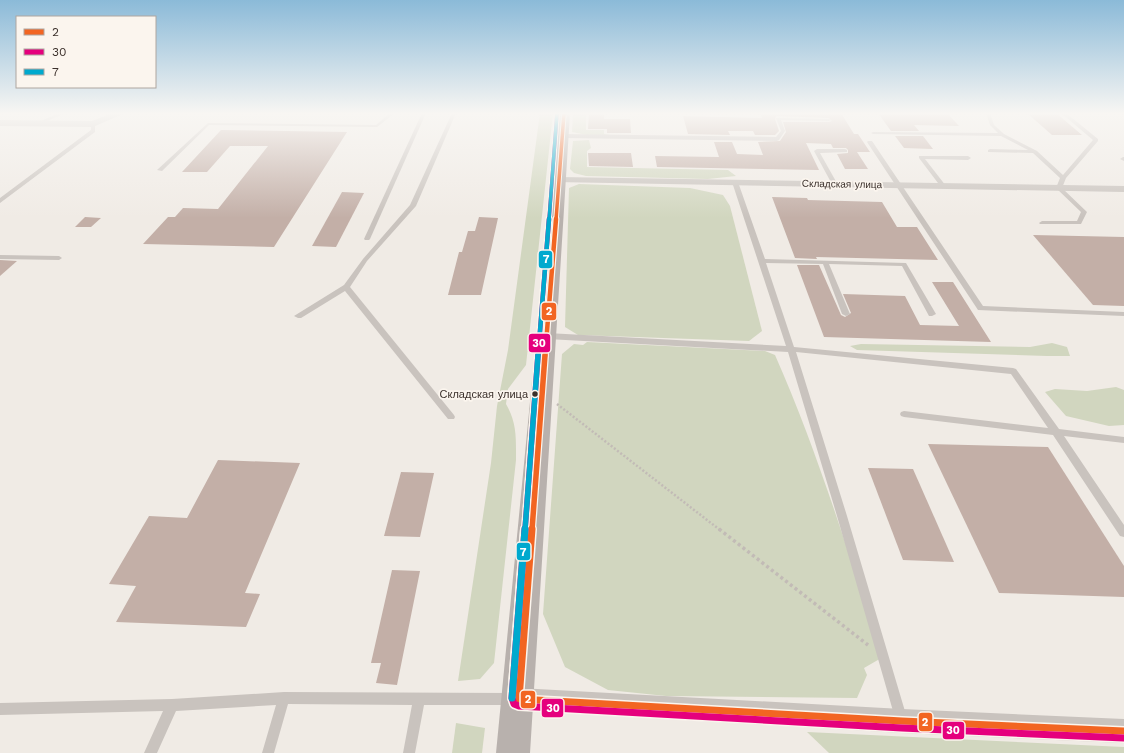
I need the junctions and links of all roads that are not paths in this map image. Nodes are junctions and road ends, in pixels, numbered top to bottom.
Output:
1 (70, 148) edge
2 (183, 148) edge
3 (408, 148) edge
4 (439, 148) edge
5 (561, 148) edge
6 (874, 148) edge
7 (1028, 148) edge
8 (1089, 148) edge
9 (845, 151) dead end
10 (990, 151) dead end
11 (1035, 152) junction
12 (968, 158) dead end
13 (160, 170) dead end
14 (559, 180) junction
15 (734, 182) junction
16 (1061, 183) junction
17 (835, 185) junction
18 (900, 186) junction
19 (943, 186) junction
20 (1124, 189) edge
21 (0, 201) edge
22 (1042, 223) dead end
23 (367, 239) dead end
24 (0, 257) edge
25 (59, 258) dead end
26 (763, 261) junction
27 (825, 262) junction
28 (346, 287) junction
29 (846, 314) dead end
30 (932, 314) dead end
31 (1124, 314) edge
32 (298, 316) dead end
33 (546, 336) junction
34 (790, 349) junction
35 (904, 414) dead end
36 (451, 417) dead end
37 (1056, 432) junction
38 (1124, 440) edge
39 (1124, 533) edge
40 (284, 698) junction
41 (419, 699) junction
42 (519, 699) junction
43 (172, 705) junction
44 (0, 709) edge
45 (902, 721) junction
46 (1124, 731) edge
47 (150, 753) edge
48 (268, 753) edge
49 (409, 753) edge
50 (513, 753) edge

1 - 21 lane
2 - 13 lane
3 - 23 lane
4 - 28 lane
5 - 14 main road
6 - 18 lane
7 - 11 lane
8 - 16 lane
9 - 17 lane
10 - 11 lane
11 - 16 lane
12 - 19 lane
14 - 15 street, Складская улица
14 - 33 main road
15 - 17 street, Складская улица
15 - 26 lane
16 - 19 street, Складская улица
16 - 20 street, Складская улица
16 - 22 lane
17 - 18 street, Складская улица
18 - 19 street, Складская улица
18 - 31 lane
24 - 25 lane
26 - 27 lane
26 - 34 lane
27 - 29 lane
27 - 30 lane
28 - 32 lane
28 - 36 lane
33 - 34 lane
33 - 42 main road
34 - 37 lane
34 - 45 lane
35 - 37 lane
37 - 38 lane
37 - 39 lane
40 - 41 lane
40 - 43 lane
40 - 48 lane
41 - 42 lane
41 - 49 lane
42 - 45 street
42 - 50 main road
43 - 44 lane
43 - 47 lane
45 - 46 street

